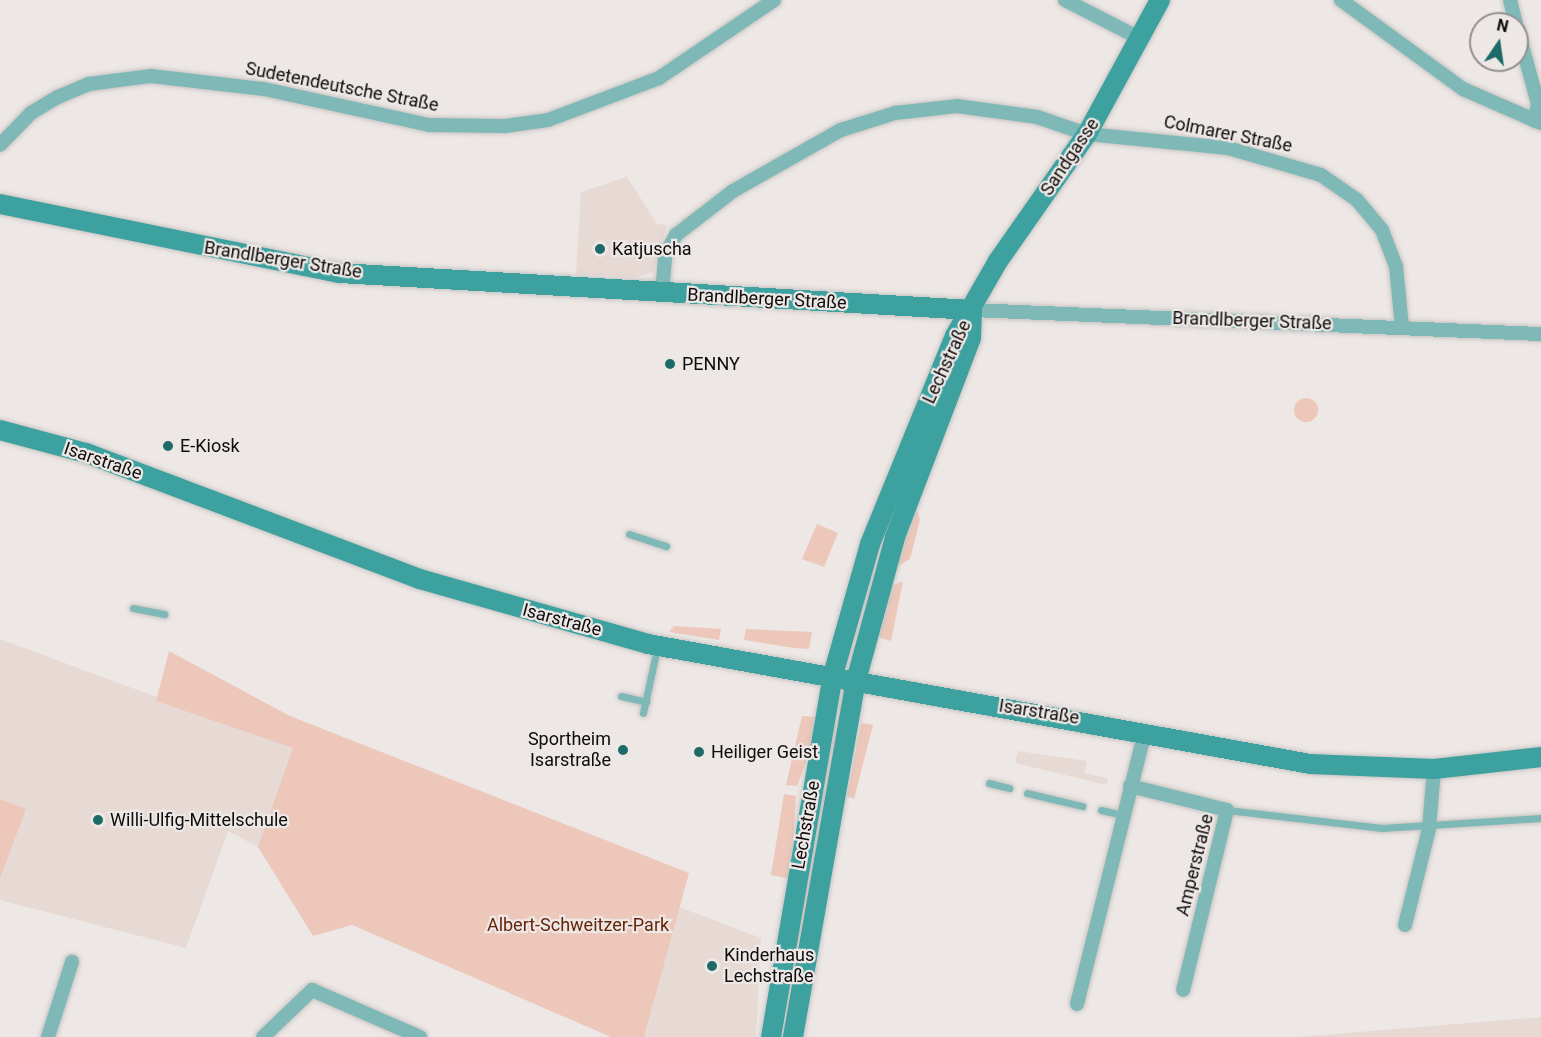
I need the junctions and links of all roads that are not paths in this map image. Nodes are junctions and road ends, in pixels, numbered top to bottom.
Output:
1 (774, 0) edge
2 (1065, 0) edge
3 (1160, 0) edge
4 (1347, 2) edge
5 (1141, 39) junction
6 (1529, 72) edge
7 (1537, 122) edge
8 (1087, 134) junction
9 (0, 145) edge
10 (0, 204) edge
11 (662, 293) junction
12 (972, 310) junction
13 (1402, 327) junction
14 (1541, 334) edge
15 (0, 430) edge
16 (628, 534) dead end
17 (666, 546) dead end
18 (133, 608) dead end
19 (164, 614) dead end
20 (658, 646) junction
21 (833, 675) junction
22 (856, 681) junction
23 (621, 696) dead end
24 (646, 702) junction
25 (643, 713) dead end
26 (1145, 731) junction
27 (1541, 758) edge
28 (1434, 769) junction
29 (989, 783) dead end
30 (1130, 786) junction
31 (1009, 788) dead end
32 (1027, 793) dead end
33 (1082, 806) dead end
34 (1101, 810) dead end
35 (1227, 810) junction
36 (1123, 815) junction
37 (1541, 818) edge
38 (1429, 829) junction
39 (1405, 925) dead end
40 (72, 962) dead end
41 (1183, 990) dead end
42 (1077, 1004) dead end
43 (48, 1037) edge
44 (263, 1037) edge
45 (420, 1037) edge
46 (771, 1037) edge
47 (793, 1037) edge

1 - 9 street, Sudetendeutsche Straße
2 - 5 street
3 - 5 street, Sandgasse
4 - 7 street
5 - 8 street, Sandgasse
6 - 7 street
8 - 11 street, Colmarer Straße
8 - 12 street, Sandgasse
8 - 13 street, Colmarer Straße
10 - 11 street, Brandlberger Straße
11 - 12 street, Brandlberger Straße
12 - 13 street, Brandlberger Straße
12 - 21 street, Lechstraße
12 - 22 street, Lechstraße
13 - 14 street, Brandlberger Straße
15 - 20 street, Isarstraße
16 - 17 lane
18 - 19 lane
20 - 21 street, Isarstraße
20 - 24 lane
21 - 22 street, Isarstraße
21 - 46 street, Lechstraße
22 - 26 street, Isarstraße
22 - 47 street, Lechstraße
23 - 24 lane
24 - 25 lane
26 - 28 street, Isarstraße
26 - 30 street
27 - 28 street, Isarstraße
28 - 38 street
29 - 31 lane
30 - 35 street, Amperstraße
30 - 36 street
32 - 33 lane
34 - 36 lane
35 - 38 lane
35 - 41 street, Amperstraße
36 - 42 street
37 - 38 lane
38 - 39 street
40 - 43 street
44 - 45 street

